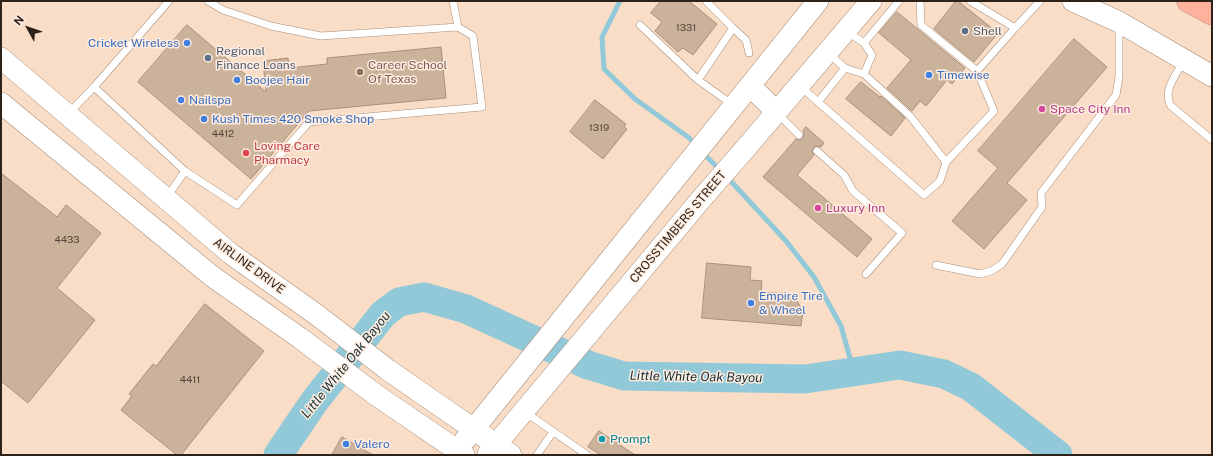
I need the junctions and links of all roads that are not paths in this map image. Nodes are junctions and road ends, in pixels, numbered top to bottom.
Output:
1 (168, 1) edge
2 (208, 1) edge
3 (453, 1) edge
4 (706, 1) edge
5 (818, 1) edge
6 (871, 1) edge
7 (899, 1) edge
8 (920, 1) edge
9 (970, 1) edge
10 (1040, 1) edge
11 (1073, 1) edge
12 (1188, 1) edge
13 (1212, 14) edge
14 (1119, 22) junction
15 (640, 26) dead end
16 (458, 27) junction
17 (733, 28) junction
18 (1015, 28) junction
19 (846, 31) junction
20 (864, 42) junction
21 (749, 53) dead end
22 (828, 53) junction
23 (1184, 60) junction
24 (2, 62) edge
25 (845, 68) junction
26 (977, 71) junction
27 (864, 74) junction
28 (1212, 76) edge
29 (698, 80) junction
30 (750, 86) junction
31 (799, 86) junction
32 (94, 87) junction
33 (818, 102) junction
34 (1, 103) edge
35 (734, 106) junction
36 (777, 112) junction
37 (67, 115) junction
38 (799, 135) dead end
39 (1212, 140) edge
40 (817, 151) dead end
41 (946, 162) junction
42 (185, 171) junction
43 (166, 199) junction
44 (624, 242) junction
45 (231, 254) junction
46 (649, 262) junction
47 (936, 265) dead end
48 (866, 274) dead end
49 (213, 277) junction
50 (523, 411) junction
51 (474, 429) junction
52 (553, 432) junction
53 (498, 452) edge
54 (458, 454) edge
55 (537, 455) edge
56 (587, 455) edge

1 - 32 lane
2 - 16 lane
3 - 16 lane
4 - 17 lane
5 - 30 main road
6 - 19 main road, CROSSTIMBERS STREET
7 - 20 lane
8 - 26 lane
9 - 18 lane
10 - 18 lane
11 - 14 main road
12 - 13 highway
14 - 23 main road
14 - 47 lane
15 - 29 lane
16 - 42 lane
17 - 21 lane
17 - 29 lane
18 - 26 lane
19 - 20 lane
19 - 22 main road, CROSSTIMBERS STREET
20 - 27 lane
22 - 25 lane
22 - 31 main road, CROSSTIMBERS STREET
23 - 28 main road
23 - 39 lane
24 - 37 main road, AIRLINE DRIVE
25 - 27 lane
25 - 33 lane
26 - 41 lane
27 - 41 lane
29 - 35 lane
30 - 35 main road
30 - 36 main road
31 - 33 lane
31 - 36 main road, CROSSTIMBERS STREET
32 - 37 lane
32 - 42 lane
33 - 41 lane
34 - 49 main road
35 - 44 main road
36 - 38 lane
36 - 46 main road, CROSSTIMBERS STREET
37 - 43 main road, AIRLINE DRIVE
40 - 48 lane
42 - 43 lane
43 - 45 main road, AIRLINE DRIVE
44 - 46 main road
44 - 51 main road
45 - 49 main road
45 - 51 main road, AIRLINE DRIVE
46 - 50 main road, CROSSTIMBERS STREET
49 - 54 main road
50 - 52 lane
50 - 53 main road, CROSSTIMBERS STREET
51 - 53 main road, AIRLINE DRIVE
51 - 54 main road
52 - 55 lane
52 - 56 lane

